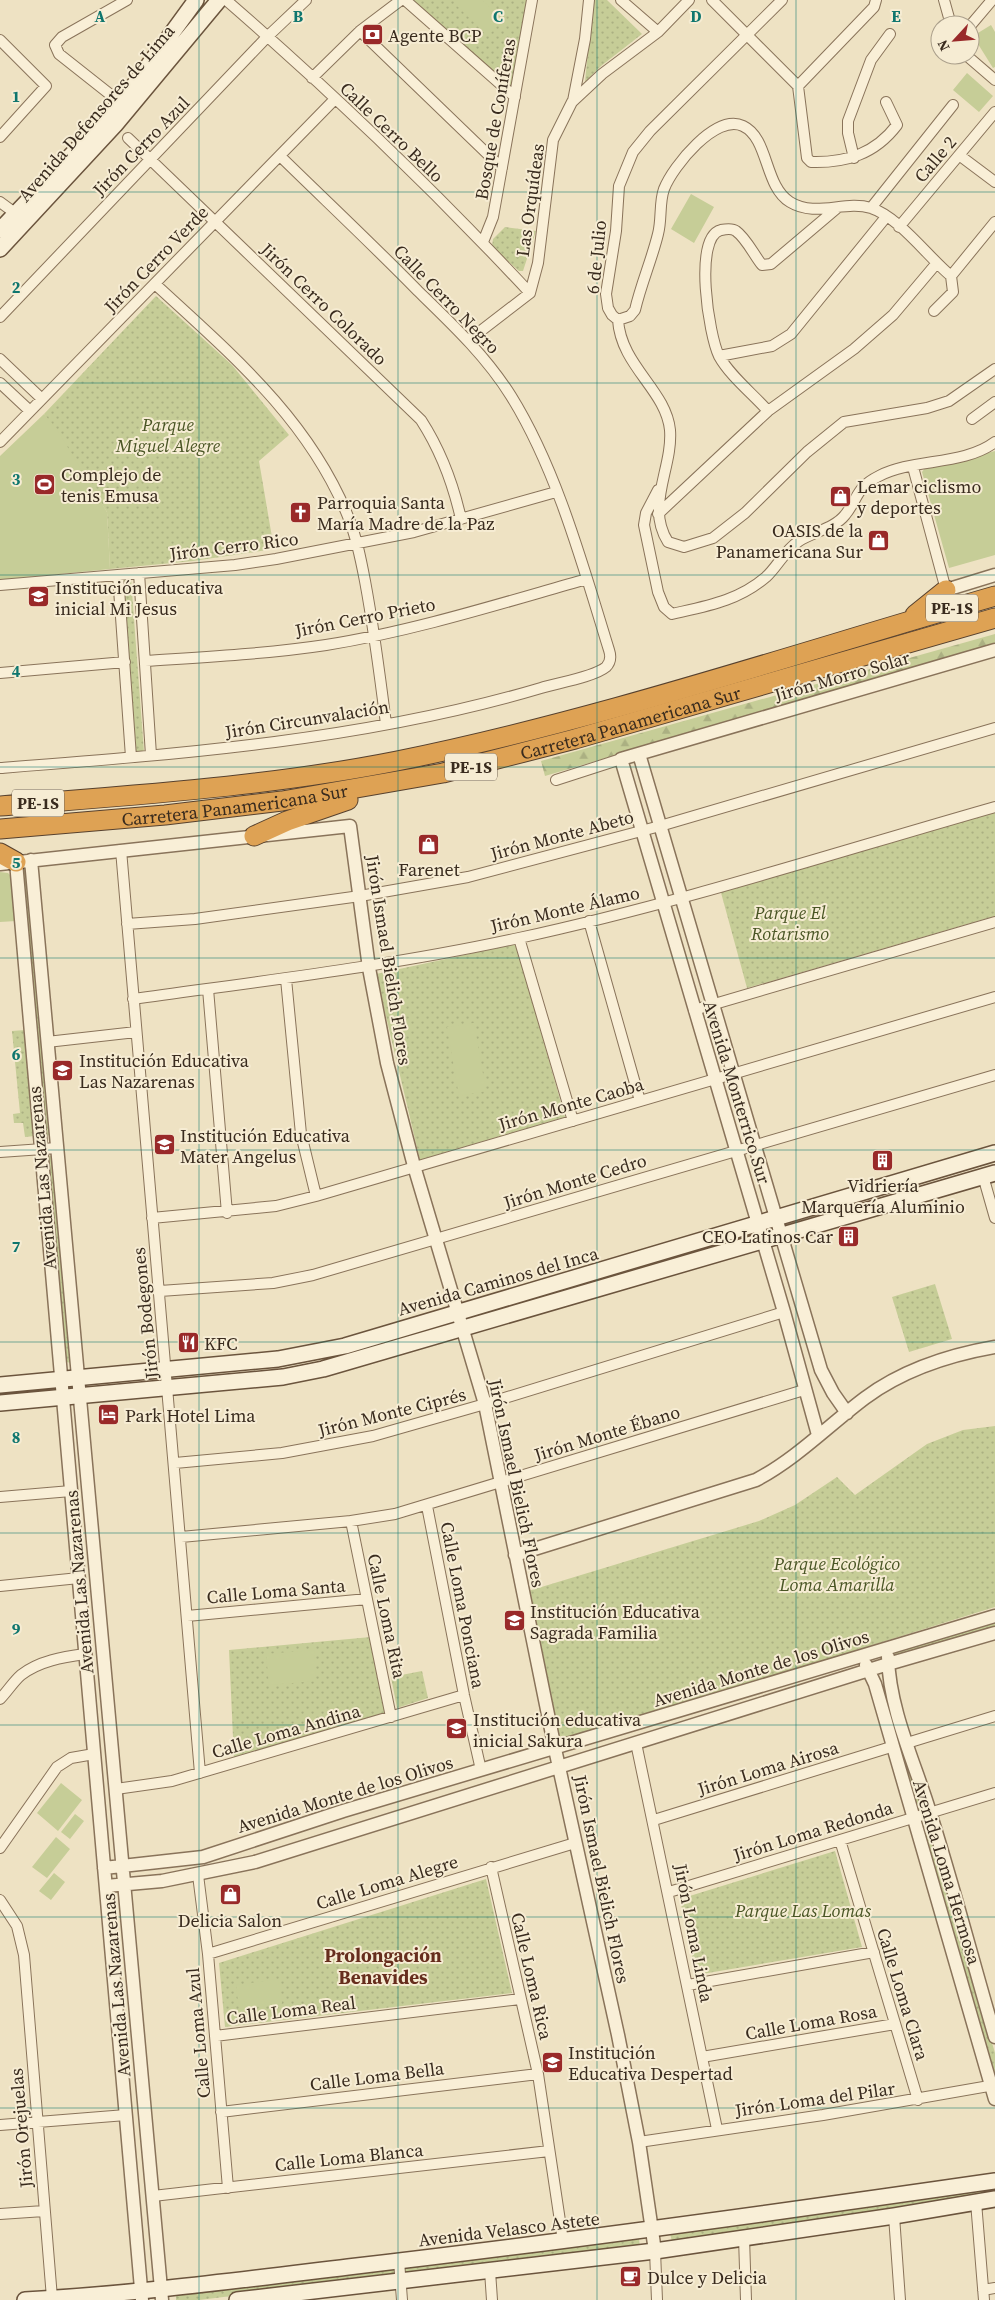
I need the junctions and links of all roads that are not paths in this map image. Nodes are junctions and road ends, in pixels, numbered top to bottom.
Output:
1 (127, 0) edge
2 (196, 0) edge
3 (219, 0) edge
4 (226, 0) edge
5 (306, 0) edge
6 (403, 0) edge
7 (532, 0) edge
8 (589, 0) edge
9 (621, 0) edge
10 (689, 0) edge
11 (712, 0) edge
12 (782, 0) edge
13 (876, 0) edge
14 (944, 0) edge
15 (992, 0) edge
16 (948, 15) edge
17 (979, 15) edge
18 (360, 31) junction
19 (658, 32) junction
20 (890, 34) dead end
21 (746, 36) junction
22 (267, 37) junction
23 (0, 40) edge
24 (975, 65) edge
25 (978, 65) edge
26 (980, 70) junction
27 (312, 78) junction
28 (995, 80) edge
29 (798, 86) junction
30 (515, 97) junction
31 (335, 99) junction
32 (572, 102) junction
33 (886, 102) dead end
34 (121, 103) junction
35 (952, 105) dead end
36 (995, 112) edge
37 (2, 130) edge
38 (128, 138) dead end
39 (959, 155) junction
40 (280, 156) junction
41 (854, 158) junction
42 (151, 159) junction
43 (502, 168) junction
44 (995, 182) edge
45 (0, 202) edge
46 (871, 208) junction
47 (836, 209) junction
48 (886, 216) junction
49 (21, 218) junction
50 (216, 222) junction
51 (995, 222) edge
52 (899, 227) junction
53 (0, 230) edge
54 (483, 242) junction
55 (0, 249) edge
56 (936, 264) junction
57 (951, 276) junction
58 (155, 284) junction
59 (530, 293) junction
60 (934, 311) dead end
61 (0, 317) edge
62 (618, 320) junction
63 (469, 340) junction
64 (719, 356) junction
65 (0, 359) edge
66 (995, 369) edge
67 (0, 383) edge
68 (42, 399) junction
69 (995, 402) edge
70 (30, 411) junction
71 (768, 411) junction
72 (972, 419) dead end
73 (0, 442) edge
74 (995, 442) edge
75 (912, 467) junction
76 (662, 481) junction
77 (556, 492) junction
78 (658, 514) junction
79 (461, 519) junction
80 (358, 544) junction
81 (139, 573) junction
82 (118, 575) junction
83 (995, 575) edge
84 (587, 579) junction
85 (0, 585) edge
86 (946, 590) junction
87 (995, 596) edge
88 (995, 618) edge
89 (909, 620) junction
90 (374, 635) junction
91 (994, 653) edge
92 (145, 661) junction
93 (125, 662) junction
94 (610, 662) joint
95 (0, 673) edge
96 (386, 724) junction
97 (995, 728) edge
98 (638, 754) junction
99 (151, 755) junction
100 (131, 757) junction
101 (620, 759) junction
102 (0, 768) edge
103 (556, 780) dead end
104 (399, 782) junction
105 (0, 798) edge
106 (76, 800) junction
107 (0, 806) edge
108 (995, 807) edge
109 (660, 826) junction
110 (0, 828) edge
111 (642, 831) junction
112 (254, 836) junction
113 (121, 850) junction
114 (12, 860) edge
115 (360, 896) junction
116 (681, 897) junction
117 (663, 902) junction
118 (589, 921) junction
119 (995, 922) edge
120 (126, 924) junction
121 (519, 938) junction
122 (369, 968) junction
123 (286, 979) junction
124 (208, 989) junction
125 (995, 997) edge
126 (133, 1000) junction
127 (712, 1004) junction
128 (694, 1010) junction
129 (136, 1032) junction
130 (47, 1042) junction
131 (733, 1074) junction
132 (995, 1075) edge
133 (715, 1080) junction
134 (640, 1101) junction
135 (573, 1121) junction
136 (754, 1145) junction
137 (57, 1148) junction
138 (41, 1149) junction
139 (736, 1150) junction
140 (0, 1152) edge
141 (995, 1153) edge
142 (414, 1166) junction
143 (989, 1174) edge
144 (316, 1196) junction
145 (227, 1213) junction
146 (152, 1218) junction
147 (776, 1218) junction
148 (995, 1218) edge
149 (757, 1224) junction
150 (781, 1236) junction
151 (436, 1240) junction
152 (762, 1242) junction
153 (160, 1291) junction
154 (784, 1312) junction
155 (458, 1313) junction
156 (463, 1330) junction
157 (995, 1347) edge
158 (167, 1368) junction
159 (78, 1378) junction
160 (62, 1380) junction
161 (0, 1386) edge
162 (168, 1388) junction
163 (804, 1390) junction
164 (80, 1396) junction
165 (63, 1398) junction
166 (0, 1403) edge
167 (485, 1404) junction
168 (847, 1413) junction
169 (818, 1435) junction
170 (175, 1463) junction
171 (502, 1482) junction
172 (71, 1490) junction
173 (0, 1497) edge
174 (427, 1506) junction
175 (351, 1521) junction
176 (181, 1537) junction
177 (515, 1555) junction
178 (79, 1578) junction
179 (0, 1586) edge
180 (367, 1599) junction
181 (187, 1616) junction
182 (995, 1616) edge
183 (995, 1633) edge
184 (888, 1648) junction
185 (85, 1654) junction
186 (861, 1657) junction
187 (888, 1664) junction
188 (870, 1671) junction
189 (464, 1696) junction
190 (0, 1699) edge
191 (995, 1716) edge
192 (391, 1717) junction
193 (636, 1743) junction
194 (908, 1743) junction
195 (891, 1747) junction
196 (555, 1749) junction
197 (94, 1754) junction
198 (559, 1767) junction
199 (481, 1770) junction
200 (200, 1773) junction
201 (116, 1789) junction
202 (995, 1793) edge
203 (930, 1813) junction
204 (913, 1818) junction
205 (654, 1820) junction
206 (840, 1840) junction
207 (575, 1843) junction
208 (0, 1848) edge
209 (123, 1867) junction
210 (104, 1868) junction
211 (491, 1868) junction
212 (198, 1875) junction
213 (106, 1886) junction
214 (125, 1886) junction
215 (669, 1892) junction
216 (0, 1900) edge
217 (874, 1952) junction
218 (208, 1954) junction
219 (688, 1985) junction
220 (520, 1999) junction
221 (895, 2024) junction
222 (215, 2036) junction
223 (995, 2037) edge
224 (702, 2057) junction
225 (538, 2074) junction
226 (994, 2085) edge
227 (995, 2099) edge
228 (918, 2100) junction
229 (221, 2112) junction
230 (126, 2115) junction
231 (36, 2123) junction
232 (0, 2125) edge
233 (717, 2129) junction
234 (638, 2142) junction
235 (548, 2151) junction
236 (995, 2181) edge
237 (228, 2188) junction
238 (153, 2196) junction
239 (995, 2199) edge
240 (976, 2202) junction
241 (44, 2211) junction
242 (0, 2214) edge
243 (894, 2216) junction
244 (652, 2230) junction
245 (744, 2237) junction
246 (563, 2241) junction
247 (655, 2251) junction
248 (399, 2262) junction
249 (490, 2271) junction
250 (401, 2281) junction
251 (995, 2288) edge
252 (162, 2294) edge
253 (984, 2295) edge
254 (141, 2296) edge
255 (52, 2298) junction
256 (25, 2300) edge
257 (237, 2300) edge
258 (402, 2300) edge
259 (492, 2300) edge
260 (657, 2300) edge
261 (746, 2300) edge
262 (900, 2300) edge

1 - 34 street
2 - 34 main road, Avenida Defensores de Lima
3 - 49 main road, Avenida Defensores de Lima
4 - 22 street, Calle Cerro Bello
5 - 22 street, Jirón Cerro Azul
6 - 18 street
6 - 30 street
7 - 30 street, Bosque de Coníferas
8 - 32 street
9 - 19 street
10 - 19 street, Las Orquídeas
11 - 21 street
12 - 21 street, 6 de Julio
13 - 29 street
14 - 16 street
15 - 17 street
18 - 27 street
18 - 43 street
19 - 32 street, Las Orquídeas
20 - 41 street
21 - 29 street
21 - 62 street, 6 de Julio
22 - 27 street, Calle Cerro Bello
22 - 42 street, Jirón Cerro Azul
23 - 37 street
24 - 26 street
25 - 26 street
26 - 28 street
27 - 31 street, Calle Cerro Bello
29 - 41 street
30 - 43 street, Bosque de Coníferas
31 - 40 street, Jirón Cerro Verde
31 - 54 street, Calle Cerro Bello
32 - 59 street, Las Orquídeas
33 - 41 street
34 - 49 main road, Avenida Defensores de Lima
35 - 46 street
36 - 39 street, Calle 2
38 - 42 street, Jirón Cerro Colorado
39 - 44 street
39 - 52 street, Calle 2
40 - 50 street, Jirón Cerro Verde
40 - 63 street, Calle Cerro Negro
42 - 50 street, Jirón Cerro Colorado
42 - 61 street, Jirón Cerro Azul
43 - 54 street, Bosque de Coníferas
45 - 49 street
46 - 47 street
46 - 48 street
47 - 62 street
47 - 64 street
48 - 52 street
48 - 64 street
49 - 53 main road, Avenida Defensores de Lima
49 - 55 main road, Avenida Defensores de Lima
50 - 58 street, Jirón Cerro Verde
50 - 79 street, Jirón Cerro Colorado
51 - 57 street
52 - 56 street
54 - 59 street, Calle Cerro Bello
56 - 57 street
56 - 71 street
57 - 60 street
58 - 68 street, Jirón Cerro Verde
58 - 80 street
59 - 63 street
62 - 76 street, 6 de Julio
63 - 77 street, Calle Cerro Negro
64 - 71 street
65 - 68 street
66 - 78 street
67 - 70 street
68 - 70 street, Jirón Cerro Verde
69 - 72 street
70 - 73 street, Jirón Cerro Verde
71 - 78 street
74 - 75 street
75 - 76 street
75 - 86 street
76 - 78 street, 6 de Julio
77 - 79 street, Jirón Cerro Rico
77 - 84 street, Calle Cerro Negro
79 - 80 street, Jirón Cerro Rico
80 - 81 street, Jirón Cerro Rico
80 - 90 street
81 - 82 street, Jirón Cerro Rico
81 - 92 street
82 - 85 street, Jirón Cerro Rico
82 - 93 street
83 - 86 street
84 - 90 street, Jirón Cerro Prieto
84 - 94 street, Calle Cerro Negro
86 - 89 highway
87 - 89 highway, PE-1S
88 - 104 highway, Carretera Panamericana Sur / PE-1S
89 - 106 highway, Carretera Panamericana Sur / PE-1S
90 - 92 street, Jirón Cerro Prieto
90 - 96 street
91 - 98 street, Jirón Morro Solar
92 - 99 street
93 - 95 street
93 - 100 street
94 - 96 street, Jirón Circunvalación
96 - 99 street, Jirón Circunvalación
97 - 109 street, Jirón Monte Abeto
98 - 101 street, Jirón Morro Solar
98 - 109 street, Avenida Monterrico Sur
99 - 100 street, Jirón Circunvalación
100 - 102 street, Jirón Circunvalación
101 - 103 street, Jirón Morro Solar
101 - 111 street, Avenida Monterrico Sur
104 - 110 highway, Carretera Panamericana Sur / PE-1S
104 - 112 highway
105 - 106 highway
106 - 107 highway, Carretera Panamericana Sur / PE-1S
108 - 116 street, Jirón Monte Álamo
109 - 111 street, Jirón Monte Abeto
109 - 116 street, Avenida Monterrico Sur
111 - 115 street, Jirón Monte Abeto
111 - 117 street, Avenida Monterrico Sur
112 - 113 street
112 - 115 street, Jirón Ismael Bielich Flores
113 - 114 street
113 - 120 street, Jirón Bodegones
114 - 130 street, Avenida Las Nazarenas
114 - 138 street, Avenida Las Nazarenas
115 - 120 street, Jirón Monte Abeto
115 - 122 street, Jirón Ismael Bielich Flores
116 - 117 street, Jirón Monte Álamo
116 - 127 street, Avenida Monterrico Sur
117 - 118 street, Jirón Monte Álamo
117 - 128 street, Avenida Monterrico Sur
118 - 121 street, Jirón Monte Álamo
118 - 134 street
119 - 127 street
120 - 126 street, Jirón Bodegones
121 - 122 street, Jirón Monte Álamo
121 - 135 street
122 - 123 street, Jirón Monte Álamo
122 - 142 street, Jirón Ismael Bielich Flores
123 - 124 street, Jirón Monte Álamo
123 - 144 street
124 - 126 street, Jirón Monte Álamo
124 - 145 street
125 - 131 street, Jirón Monte Caoba
126 - 129 street, Jirón Bodegones
127 - 128 street
127 - 131 street, Avenida Monterrico Sur
128 - 133 street, Avenida Monterrico Sur
129 - 130 street
129 - 146 street, Jirón Bodegones
130 - 137 street, Avenida Las Nazarenas
131 - 133 street, Jirón Monte Caoba
131 - 136 street, Avenida Monterrico Sur
132 - 136 street, Jirón Monte Cedro
133 - 134 street, Jirón Monte Caoba
133 - 139 street, Avenida Monterrico Sur
134 - 135 street, Jirón Monte Caoba
135 - 142 street, Jirón Monte Caoba
136 - 139 street, Jirón Monte Cedro
136 - 147 street, Avenida Monterrico Sur
137 - 138 street
137 - 159 street, Avenida Las Nazarenas
138 - 140 street
138 - 160 street, Avenida Las Nazarenas
139 - 149 street, Avenida Monterrico Sur
139 - 151 street, Jirón Monte Cedro
141 - 147 main road, Avenida Caminos del Inca
142 - 144 street, Jirón Monte Caoba
142 - 151 street, Jirón Ismael Bielich Flores
143 - 148 street
143 - 150 main road, Avenida Caminos del Inca
144 - 145 street, Jirón Monte Caoba
145 - 146 street, Jirón Monte Caoba
146 - 153 street, Jirón Bodegones
147 - 149 main road, Avenida Caminos del Inca
147 - 150 street, Avenida Monterrico Sur
149 - 152 street, Avenida Monterrico Sur
149 - 155 main road, Avenida Caminos del Inca
150 - 152 main road, Avenida Caminos del Inca
150 - 168 street, Avenida Monterrico Sur
151 - 153 street, Jirón Monte Cedro
151 - 155 street, Jirón Ismael Bielich Flores
152 - 154 street, Avenida Monterrico Sur
152 - 156 main road, Avenida Caminos del Inca
153 - 158 street, Jirón Bodegones
154 - 163 street, Avenida Monterrico Sur
154 - 167 street, Jirón Monte Ciprés
155 - 156 street, Jirón Ismael Bielich Flores
155 - 158 main road, Avenida Caminos del Inca
156 - 162 main road, Avenida Caminos del Inca
156 - 167 street, Jirón Ismael Bielich Flores
157 - 168 street
158 - 159 main road, Avenida Caminos del Inca
158 - 162 street, Jirón Bodegones
159 - 160 main road, Avenida Caminos del Inca
159 - 164 street, Avenida Las Nazarenas
160 - 161 main road, Avenida Caminos del Inca
160 - 165 street, Avenida Las Nazarenas
162 - 164 main road, Avenida Caminos del Inca
162 - 170 street, Jirón Bodegones
163 - 169 street, Avenida Monterrico Sur
163 - 171 street, Jirón Monte Ébano
164 - 165 main road, Avenida Caminos del Inca
164 - 201 street, Avenida Las Nazarenas
165 - 166 main road, Avenida Caminos del Inca
165 - 172 street, Avenida Las Nazarenas
167 - 170 street, Jirón Monte Ciprés
167 - 171 street, Jirón Ismael Bielich Flores
168 - 169 street
169 - 177 street
170 - 176 street, Jirón Bodegones
171 - 174 street, Jirón Monte Ébano
171 - 177 street, Jirón Ismael Bielich Flores
172 - 173 street
172 - 178 street, Avenida Las Nazarenas
174 - 175 street, Jirón Monte Ébano
174 - 189 street, Calle Loma Ponciana
175 - 176 street, Jirón Monte Ébano
175 - 180 street, Calle Loma Rita
176 - 181 street, Jirón Bodegones
177 - 196 street, Jirón Ismael Bielich Flores
178 - 179 street
178 - 185 street, Avenida Las Nazarenas
180 - 181 street, Calle Loma Santa
180 - 192 street, Calle Loma Rita
181 - 200 street, Jirón Bodegones
182 - 184 street, Avenida Monte de los Olivos
183 - 187 street, Avenida Monte de los Olivos
184 - 186 street, Avenida Monte de los Olivos
184 - 187 street, Avenida Loma Hermosa
185 - 190 street
185 - 197 street, Avenida Las Nazarenas
186 - 188 street, Avenida Loma Hermosa
186 - 196 street, Avenida Monte de los Olivos
187 - 188 street, Avenida Monte de los Olivos
187 - 194 street, Avenida Loma Hermosa
188 - 193 street, Avenida Monte de los Olivos
188 - 195 street, Avenida Loma Hermosa
189 - 192 street, Calle Loma Andina
189 - 199 street, Calle Loma Ponciana
191 - 194 street
192 - 200 street, Calle Loma Andina
193 - 198 street, Avenida Monte de los Olivos
193 - 205 street, Jirón Loma Linda
194 - 203 street, Avenida Loma Hermosa
195 - 204 street, Avenida Loma Hermosa
195 - 205 street, Jirón Loma Airosa
196 - 198 street, Jirón Ismael Bielich Flores
196 - 199 street, Avenida Monte de los Olivos
197 - 208 street
197 - 210 street, Avenida Las Nazarenas
198 - 207 street, Jirón Ismael Bielich Flores
198 - 212 street, Avenida Monte de los Olivos
199 - 209 street, Avenida Monte de los Olivos
200 - 201 street, Calle Loma Andina
201 - 209 street, Avenida Las Nazarenas
202 - 203 street, Jirón Loma Redonda
203 - 204 street, Jirón Loma Redonda
203 - 223 street, Avenida Loma Hermosa
204 - 206 street, Jirón Loma Redonda
204 - 226 street, Avenida Loma Hermosa
205 - 215 street, Jirón Loma Linda
206 - 215 street, Jirón Loma Redonda
206 - 217 street, Calle Loma Clara
207 - 211 street, Calle Loma Alegre
207 - 234 street, Jirón Ismael Bielich Flores
209 - 210 street, Avenida Monte de los Olivos
209 - 214 street, Avenida Las Nazarenas
210 - 213 street, Avenida Las Nazarenas
211 - 218 street, Calle Loma Alegre
211 - 220 street, Calle Loma Rica
212 - 214 street, Avenida Monte de los Olivos
212 - 218 street, Calle Loma Azul
213 - 214 street, Avenida Monte de los Olivos
213 - 230 street, Avenida Las Nazarenas
214 - 238 street, Avenida Las Nazarenas
215 - 219 street, Jirón Loma Linda
216 - 231 street, Jirón Orejuelas
217 - 219 street
217 - 221 street, Calle Loma Clara
218 - 222 street, Calle Loma Azul
219 - 224 street, Jirón Loma Linda
220 - 222 street, Calle Loma Real
220 - 225 street, Calle Loma Rica
221 - 224 street, Calle Loma Rosa
221 - 228 street, Calle Loma Clara
222 - 229 street, Calle Loma Azul
224 - 233 street, Jirón Loma Linda
225 - 229 street, Calle Loma Bella
225 - 235 street, Calle Loma Rica
226 - 227 street, Avenida Loma Hermosa
226 - 228 street, Jirón Loma del Pilar
228 - 233 street, Jirón Loma del Pilar
229 - 237 street, Calle Loma Azul
230 - 231 street
230 - 254 street, Avenida Las Nazarenas
231 - 232 street
231 - 241 street, Jirón Orejuelas
233 - 234 street, Jirón Loma del Pilar
234 - 244 street, Jirón Ismael Bielich Flores
235 - 237 street, Calle Loma Blanca
235 - 246 street, Calle Loma Rica
236 - 244 main road, Avenida Velasco Astete
237 - 238 street, Calle Loma Blanca
238 - 252 street, Avenida Las Nazarenas
239 - 240 main road
240 - 243 main road
240 - 253 street
241 - 242 street
241 - 255 street, Jirón Orejuelas
243 - 245 main road
243 - 262 street
244 - 246 main road, Avenida Velasco Astete
244 - 247 street, Jirón Ismael Bielich Flores
245 - 247 main road
245 - 261 street
246 - 248 main road, Avenida Velasco Astete
247 - 249 main road
247 - 260 street, Jirón Ismael Bielich Flores
248 - 250 street
248 - 252 main road, Avenida Velasco Astete
249 - 250 main road
249 - 259 street
250 - 257 main road
250 - 258 street
251 - 253 street
252 - 254 main road, Avenida Velasco Astete
254 - 255 main road, Avenida Velasco Astete
255 - 256 main road, Avenida Velasco Astete

